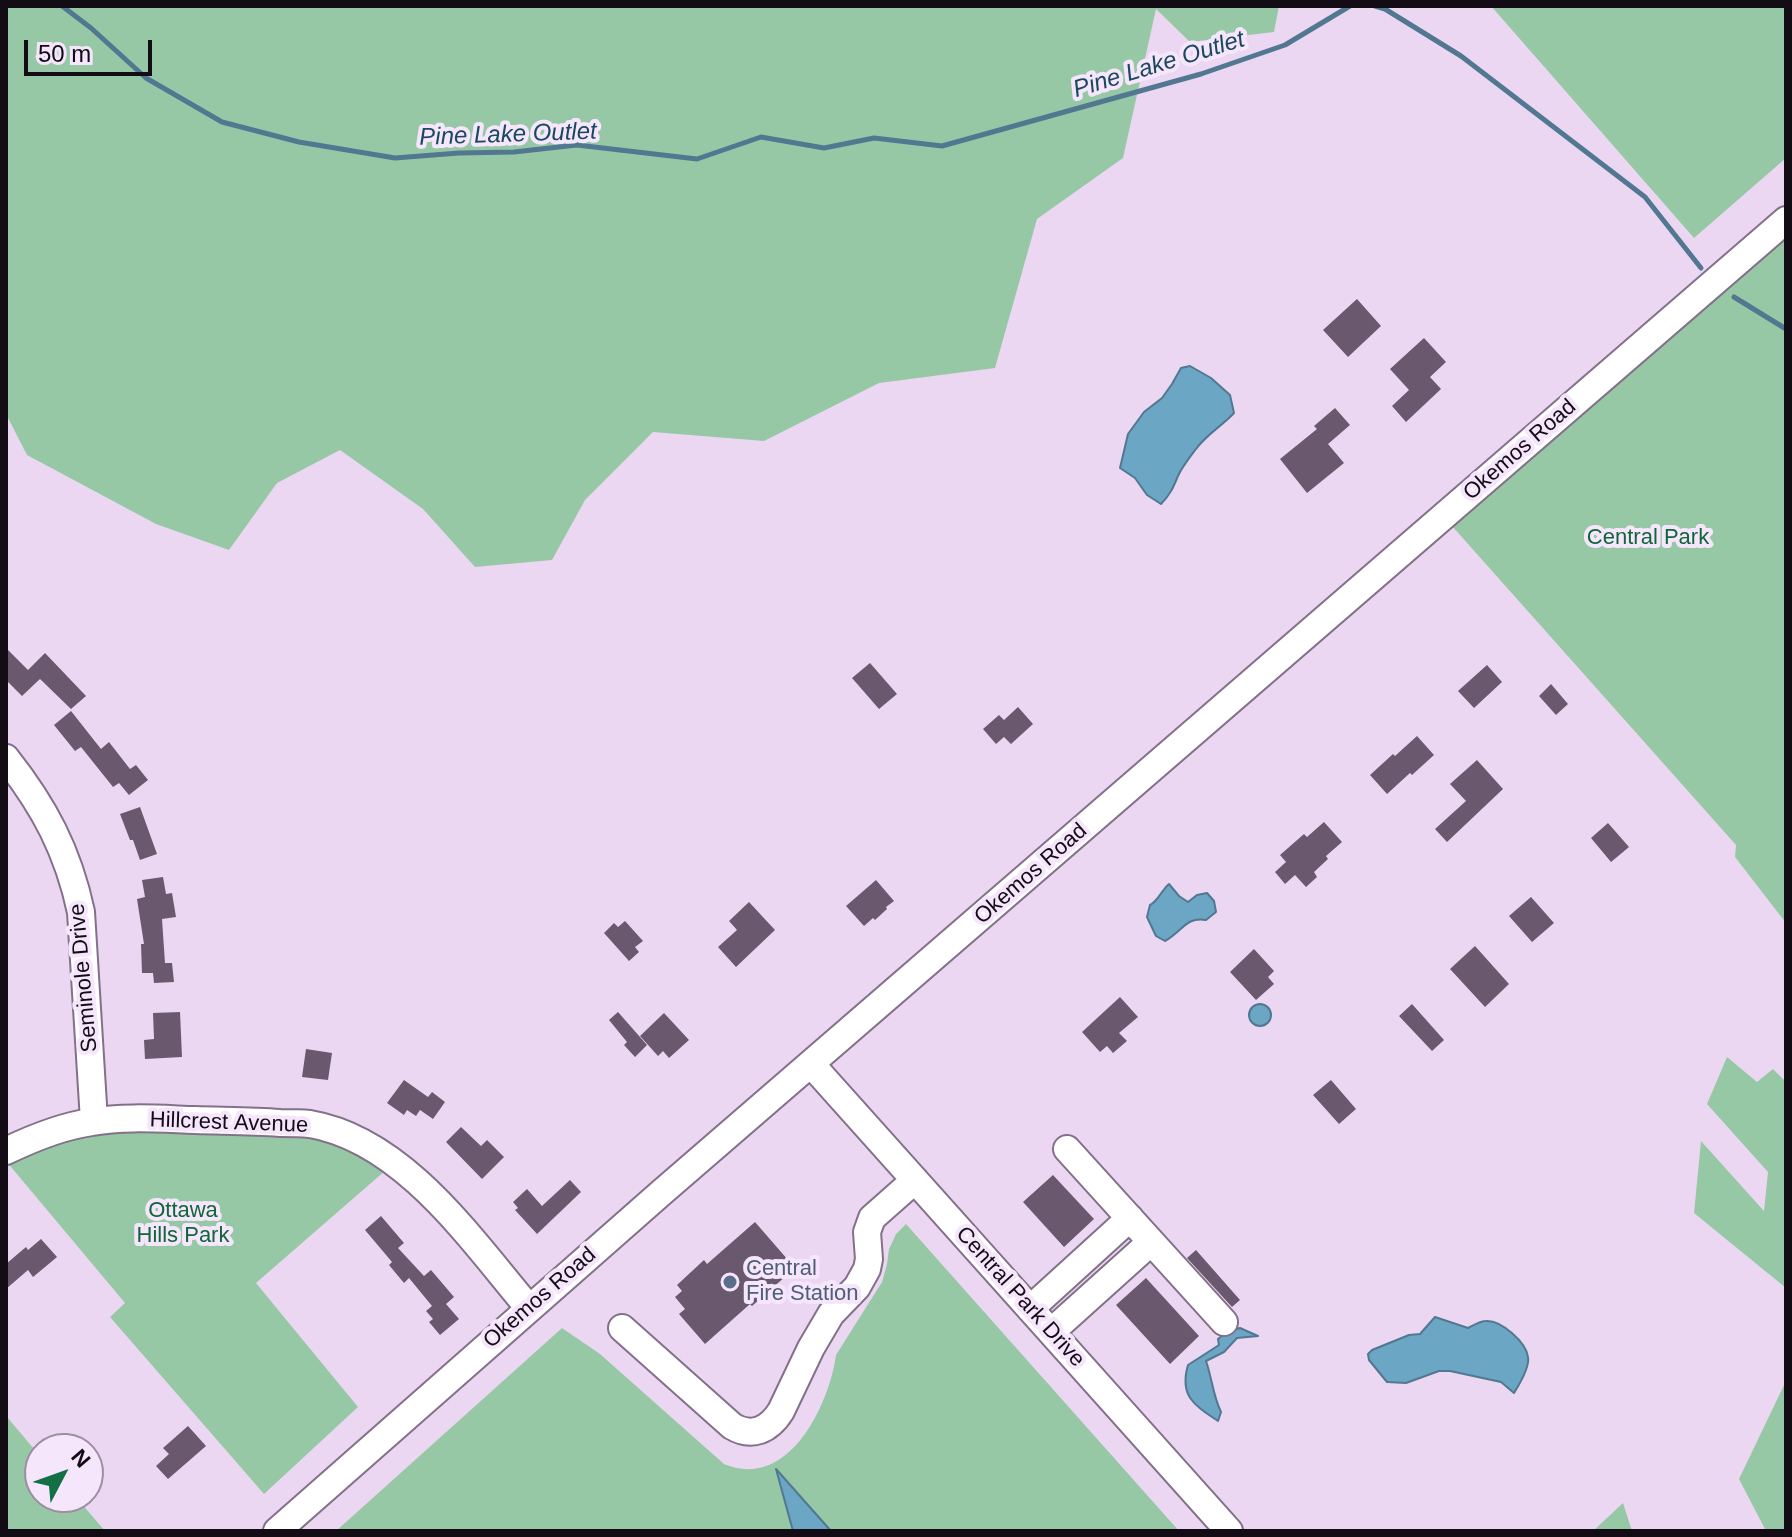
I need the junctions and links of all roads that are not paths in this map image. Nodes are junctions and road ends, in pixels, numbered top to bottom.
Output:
1 (1786, 220) edge
2 (6, 758) edge
3 (811, 1064) junction
4 (94, 1121) junction
5 (1067, 1149) dead end
6 (6, 1151) edge
7 (915, 1180) junction
8 (1130, 1218) junction
9 (1151, 1242) junction
10 (529, 1308) junction
11 (1030, 1309) junction
12 (1224, 1322) dead end
13 (622, 1328) dead end
14 (1051, 1332) junction
15 (277, 1531) edge
16 (1229, 1531) edge

1 - 3 street, Okemos Road
2 - 4 street, Seminole Drive
3 - 7 street, Central Park Drive
3 - 10 street, Okemos Road
4 - 6 street, Hillcrest Avenue
4 - 10 street, Hillcrest Avenue
5 - 8 street
7 - 11 street, Central Park Drive
7 - 13 street
8 - 9 street
8 - 11 street
9 - 12 street
9 - 14 street
10 - 15 street, Okemos Road
11 - 14 street, Central Park Drive
14 - 16 street, Central Park Drive

